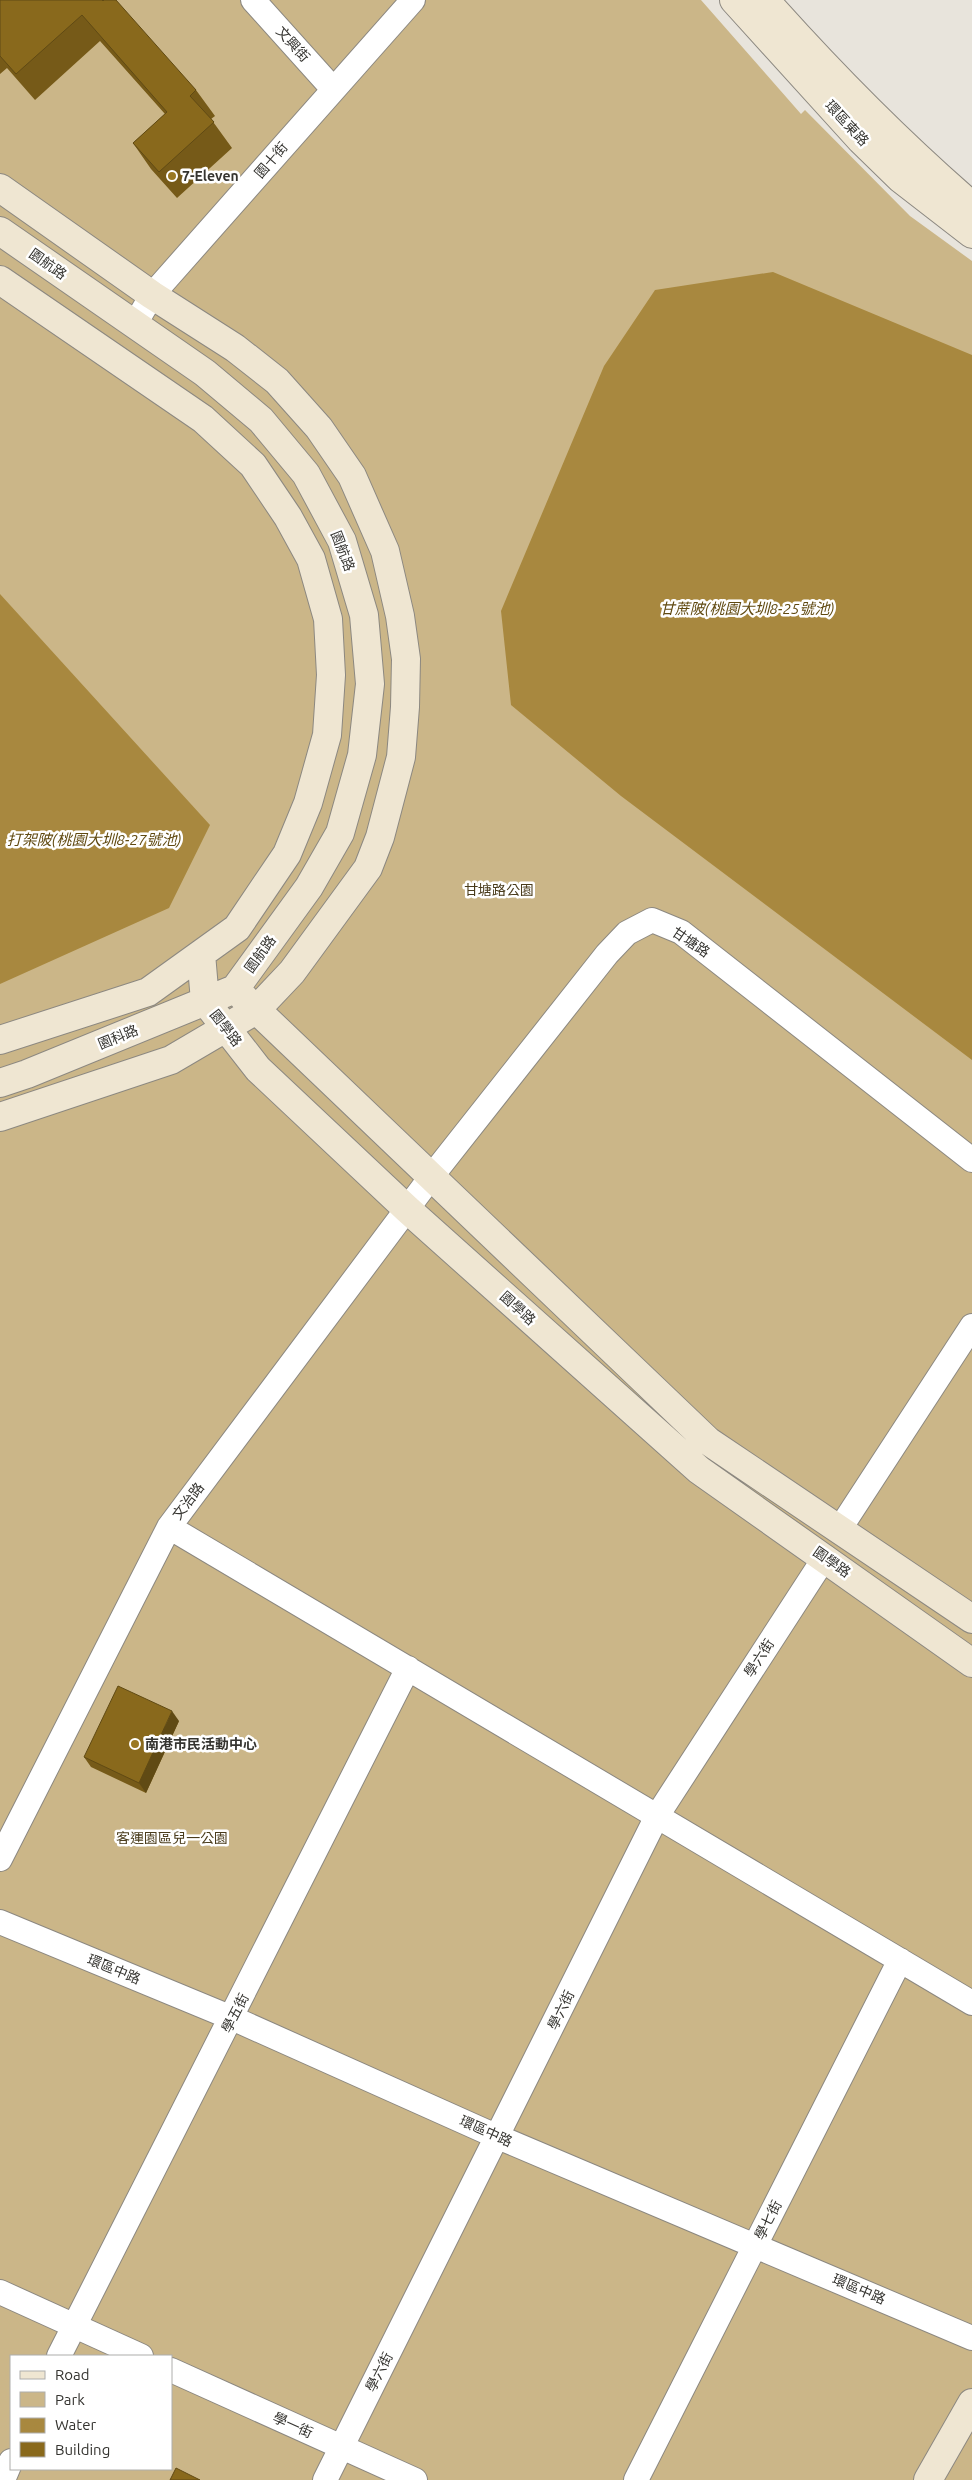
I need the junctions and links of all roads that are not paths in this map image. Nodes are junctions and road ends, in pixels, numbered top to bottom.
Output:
1 (253, 0) edge
2 (413, 0) edge
3 (734, 0) edge
4 (765, 0) edge
5 (333, 89) junction
6 (0, 188) edge
7 (972, 206) edge
8 (0, 231) edge
9 (972, 234) edge
10 (0, 280) edge
11 (152, 295) junction
12 (135, 324) junction
13 (201, 954) junction
14 (235, 989) junction
15 (205, 1001) junction
16 (256, 1010) junction
17 (226, 1029) junction
18 (0, 1040) edge
19 (0, 1083) edge
20 (0, 1117) edge
21 (972, 1160) edge
22 (431, 1177) junction
23 (407, 1209) junction
24 (972, 1326) edge
25 (169, 1527) junction
26 (838, 1530) junction
27 (825, 1557) junction
28 (972, 1619) edge
29 (972, 1662) edge
30 (408, 1668) junction
31 (657, 1816) junction
32 (0, 1859) edge
33 (0, 1922) edge
34 (900, 1960) junction
35 (972, 2003) edge
36 (232, 2018) junction
37 (498, 2137) junction
38 (756, 2244) junction
39 (0, 2292) edge
40 (73, 2325) junction
41 (972, 2338) edge
42 (59, 2355) edge
43 (139, 2355) edge
44 (172, 2370) edge
45 (972, 2403) edge
46 (341, 2447) junction
47 (10, 2463) edge
48 (2, 2480) edge
49 (325, 2480) edge
50 (415, 2480) edge
51 (636, 2480) edge
52 (928, 2480) edge

1 - 5 street, 文興街
2 - 5 street, 園十街
3 - 9 street, 環區東路
4 - 7 street, 環區東路
5 - 11 street, 園十街
6 - 11 street
8 - 12 street, 園航路
10 - 13 street
11 - 12 street, 園十街
11 - 16 street
12 - 14 street, 園航路
13 - 14 street
13 - 15 street, 園學路
13 - 18 street
14 - 15 street, 園科路
14 - 16 street
15 - 17 street, 園學路
15 - 19 street, 園科路
16 - 17 street
16 - 22 street
17 - 20 street
17 - 23 street, 園學路
21 - 22 street, 甘塘路
22 - 23 street, 文治路
22 - 26 street
23 - 25 street, 文治路
23 - 27 street, 園學路
24 - 26 street
25 - 30 street
25 - 32 street, 文治路
26 - 28 street
27 - 29 street, 園學路
27 - 31 street, 學六街
30 - 31 street
30 - 36 street, 學五街
31 - 34 street
31 - 37 street, 學六街
33 - 36 street, 環區中路
34 - 35 street
34 - 38 street, 學七街
36 - 37 street, 環區中路
36 - 40 street, 學五街
37 - 38 street, 環區中路
37 - 46 street, 學六街
38 - 41 street, 環區中路
38 - 51 street, 學七街
39 - 40 street
40 - 42 street, 學五街
40 - 43 street
44 - 46 street, 學一街
45 - 52 street
46 - 49 street, 學六街
46 - 50 street, 學一街
47 - 48 street

